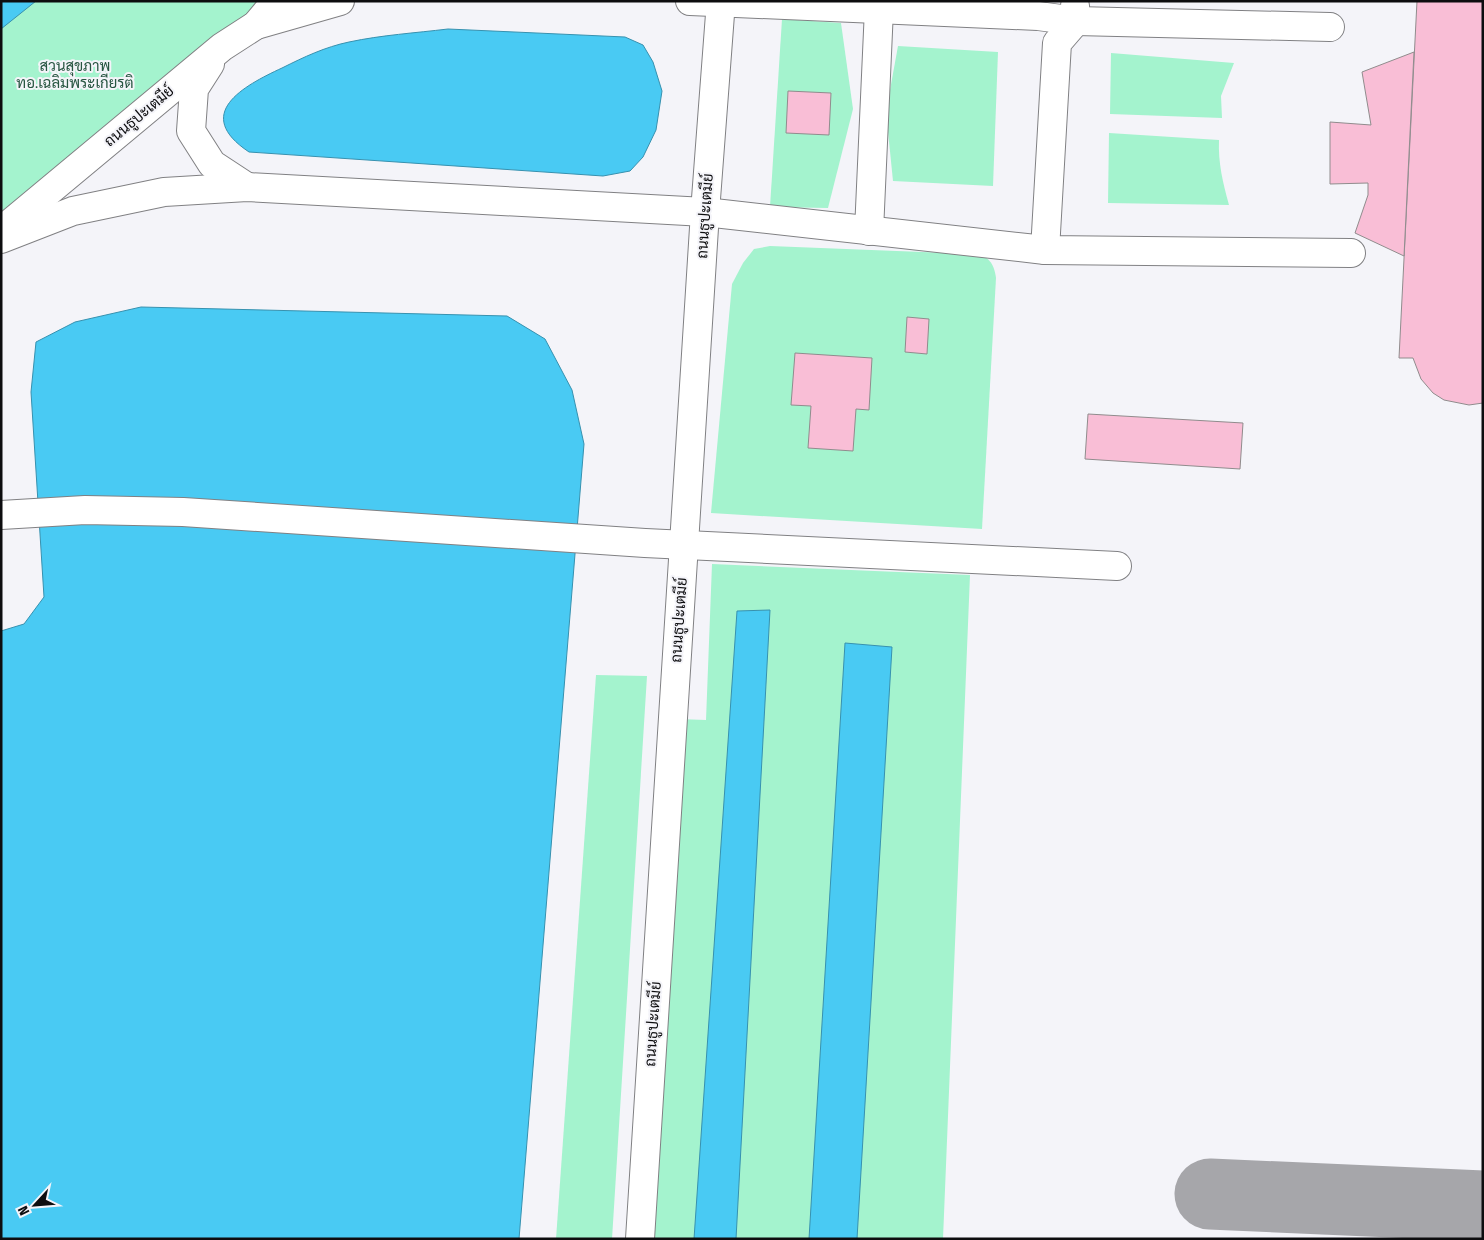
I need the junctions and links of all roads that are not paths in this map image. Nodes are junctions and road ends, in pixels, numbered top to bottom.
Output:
1 (276, 1) edge
2 (340, 1) edge
3 (690, 1) edge
4 (721, 2) edge
5 (1038, 8) edge
6 (878, 9) junction
7 (1076, 11) edge
8 (256, 25) junction
9 (1330, 27) dead end
10 (1057, 43) junction
11 (222, 47) junction
12 (247, 188) junction
13 (704, 212) junction
14 (869, 230) junction
15 (1, 231) edge
16 (1, 239) edge
17 (1045, 250) junction
18 (1351, 253) dead end
19 (1, 516) edge
20 (684, 545) junction
21 (1117, 566) dead end
22 (640, 1239) edge

1 - 8 street, ถนนธูปะเตมีย์
2 - 8 street
3 - 4 street
4 - 6 street
4 - 13 street, ถนนธูปะเตมีย์
5 - 6 street
5 - 7 street
5 - 10 street
6 - 14 street
7 - 9 street
7 - 10 street
8 - 11 street, ถนนธูปะเตมีย์
10 - 17 street
11 - 12 street
11 - 15 street, ถนนธูปะเตมีย์
12 - 13 street
12 - 16 street
13 - 14 street
13 - 20 street, ถนนธูปะเตมีย์
14 - 17 street
17 - 18 street
19 - 20 street
20 - 21 street
20 - 22 street, ถนนธูปะเตมีย์

